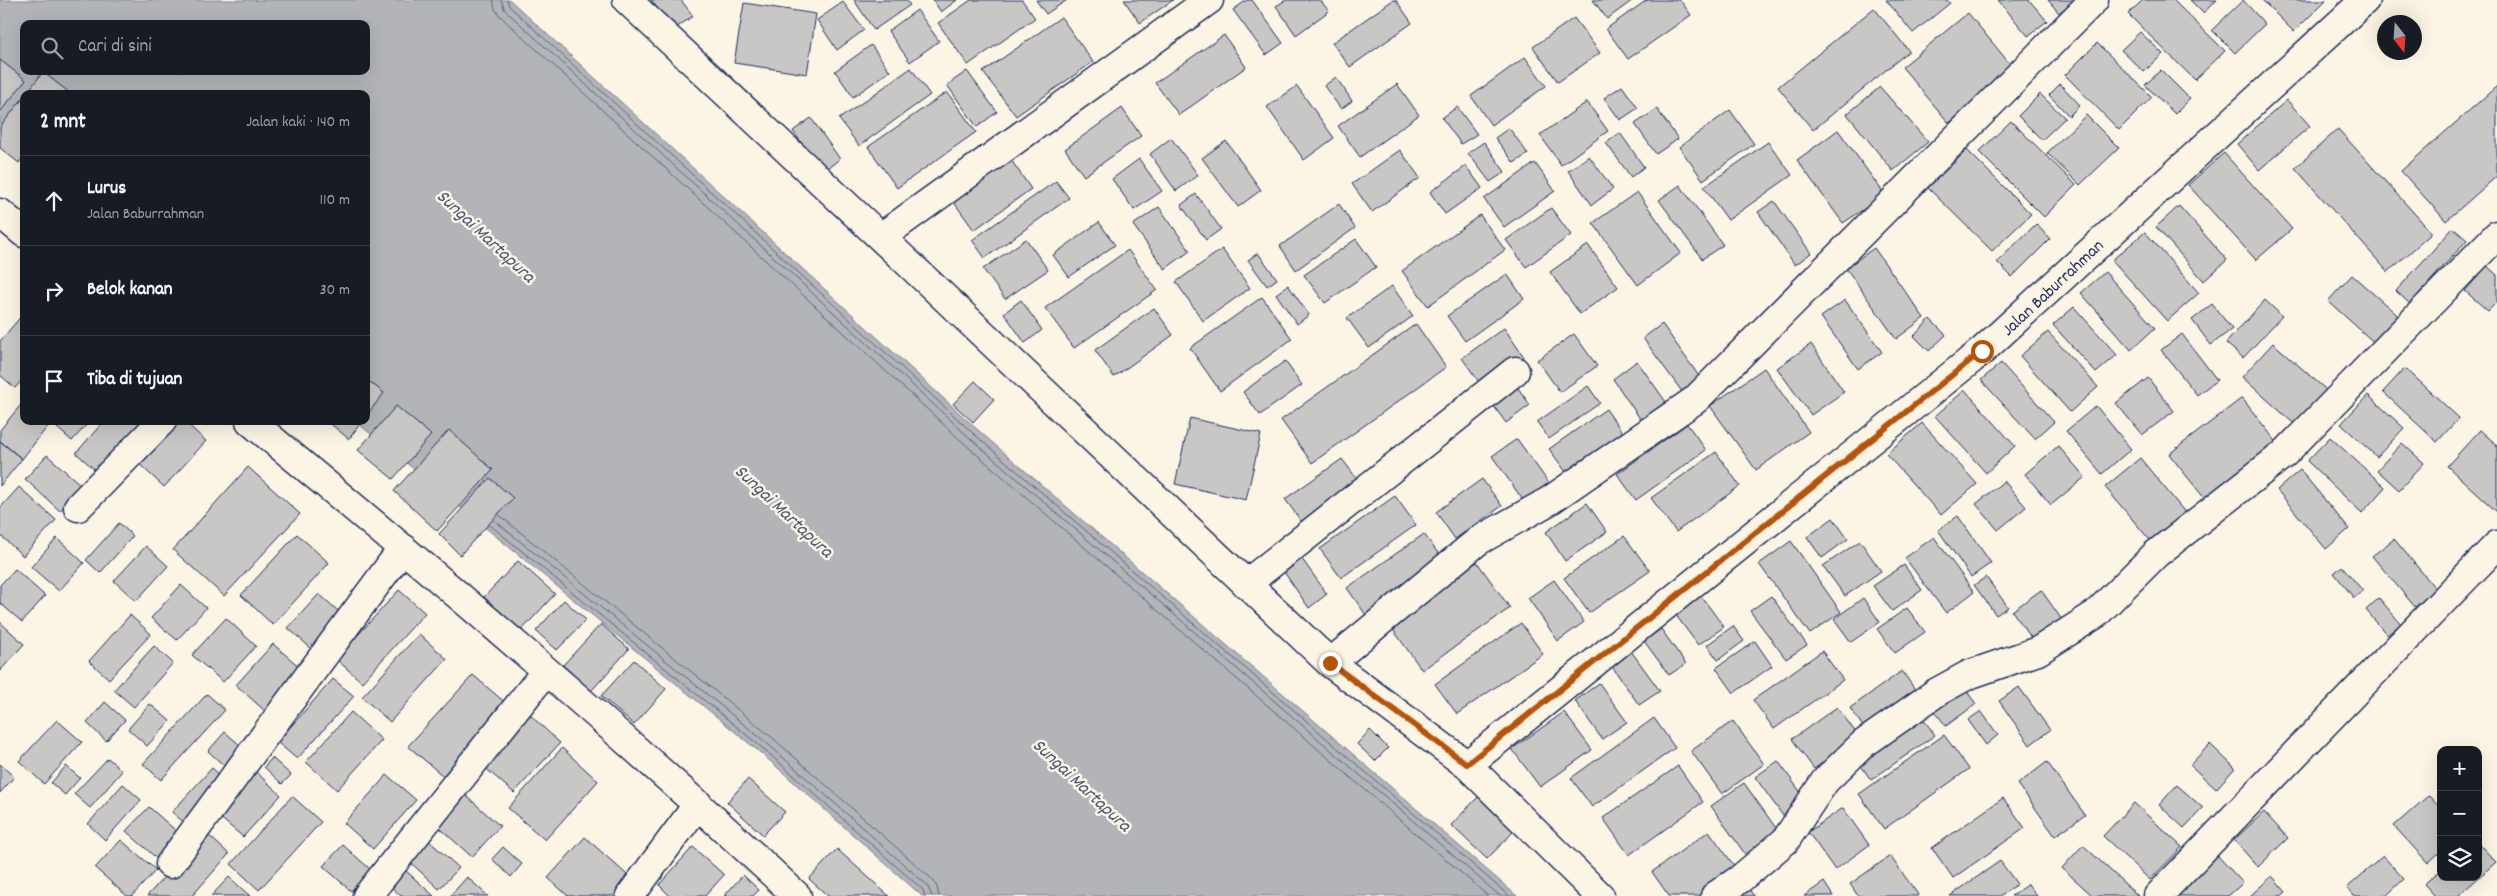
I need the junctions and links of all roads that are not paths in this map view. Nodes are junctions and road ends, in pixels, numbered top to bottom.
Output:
1 (626, 0) edge
2 (1209, 0) edge
3 (2094, 0) edge
4 (2365, 0) edge
5 (0, 213) edge
6 (20, 230) edge
7 (2497, 235) edge
8 (881, 237) junction
9 (1515, 371) dead end
10 (158, 425) edge
11 (255, 425) edge
12 (78, 507) dead end
13 (2497, 546) edge
14 (403, 548) junction
15 (1246, 584) junction
16 (1330, 663) junction
17 (546, 671) junction
18 (1467, 764) junction
19 (698, 804) junction
20 (170, 864) dead end
21 (367, 896) edge
22 (630, 896) edge
23 (797, 896) edge
24 (1600, 896) edge
25 (1715, 896) edge
26 (2158, 896) edge

1 - 8 street
2 - 8 street
3 - 16 street
4 - 18 street, Jalan Baburrahman
5 - 6 street
7 - 25 street
8 - 15 street
9 - 15 street
10 - 12 street
11 - 14 street
13 - 26 street
14 - 17 street
14 - 20 street
15 - 16 street
16 - 18 street
17 - 19 street
17 - 21 street
18 - 24 street
19 - 22 street
19 - 23 street

